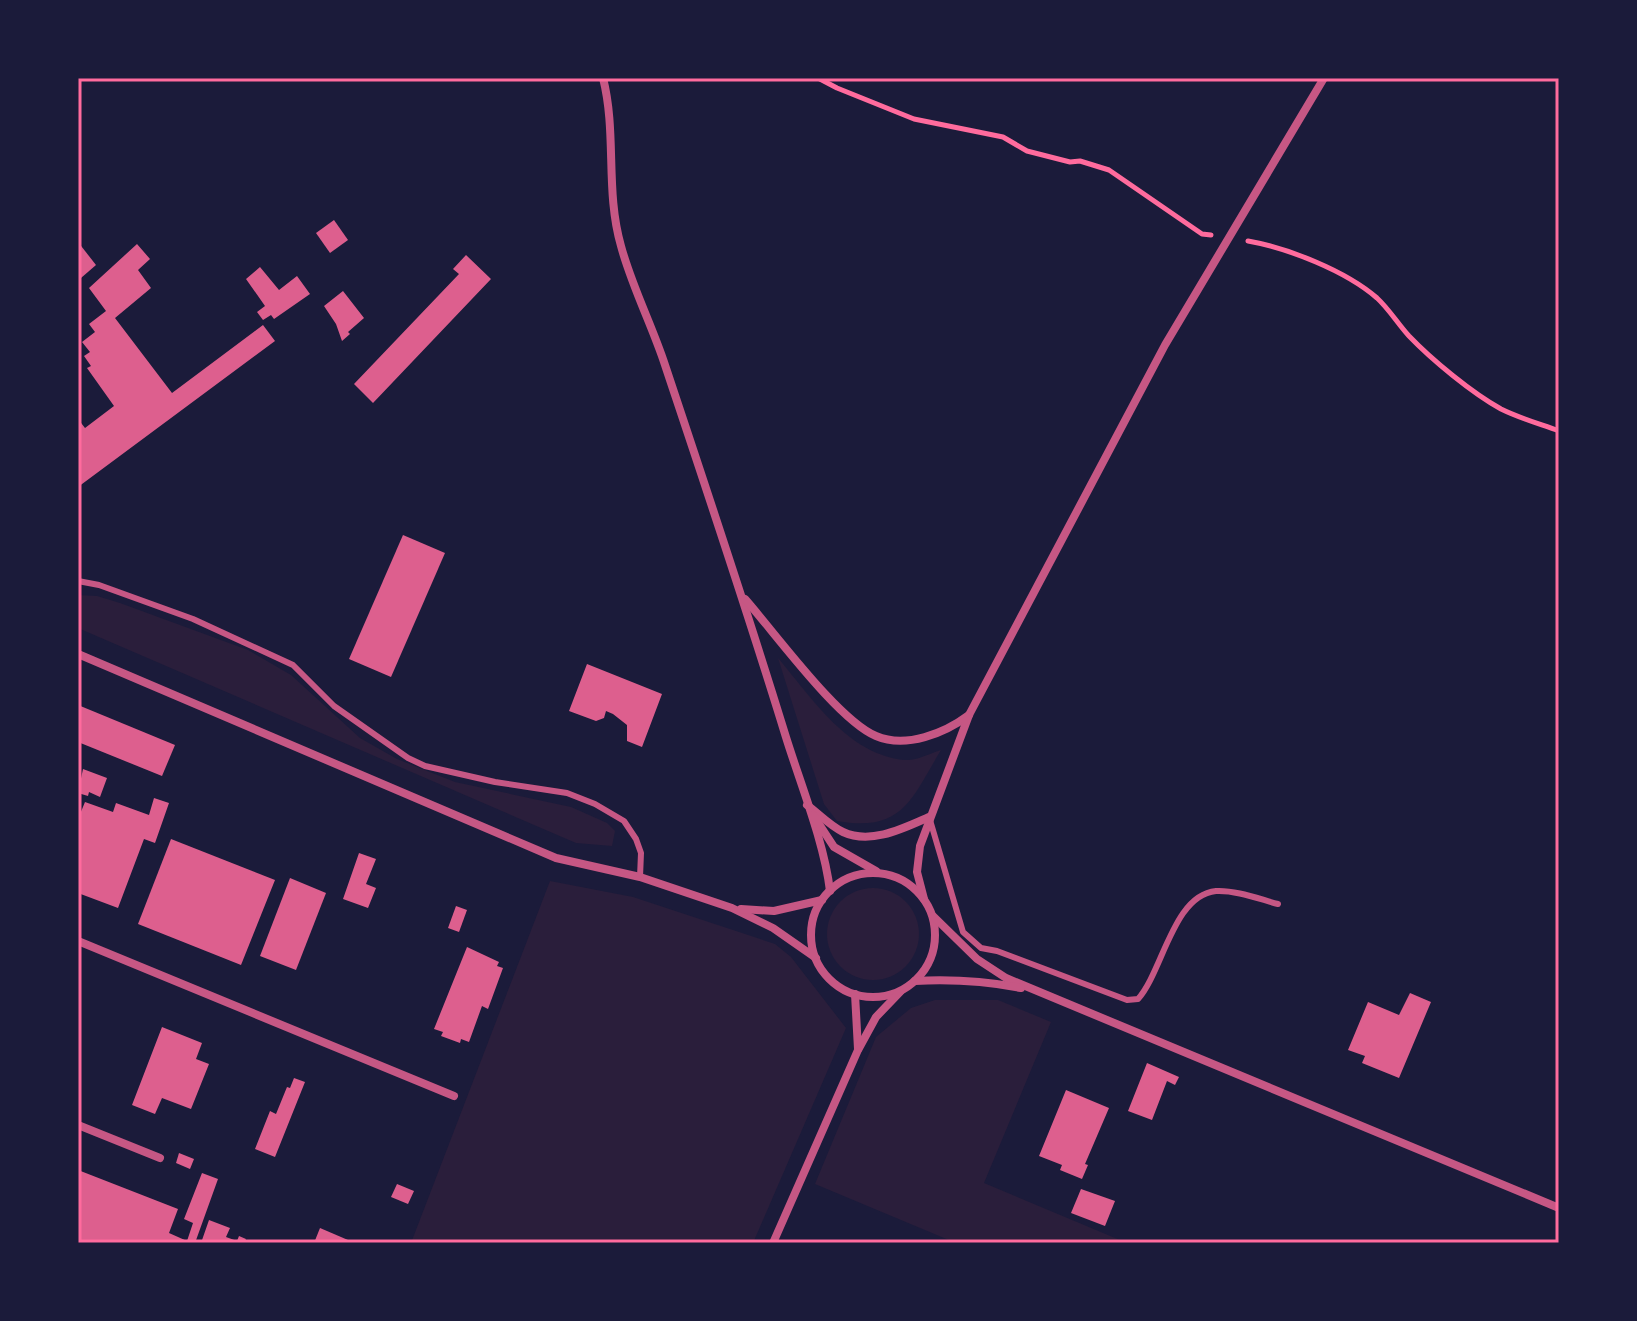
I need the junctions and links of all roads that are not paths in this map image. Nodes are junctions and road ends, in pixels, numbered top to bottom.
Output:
1 (603, 78) edge
2 (1324, 78) edge
3 (78, 581) edge
4 (742, 595) junction
5 (78, 654) edge
6 (969, 715) junction
7 (806, 805) junction
8 (929, 817) junction
9 (879, 873) junction
10 (640, 877) junction
11 (830, 891) junction
12 (924, 899) junction
13 (822, 900) junction
14 (1278, 904) dead end
15 (732, 908) junction
16 (933, 916) junction
17 (78, 941) edge
18 (816, 958) junction
19 (915, 981) junction
20 (903, 989) junction
21 (1037, 992) junction
22 (855, 994) junction
23 (858, 1050) junction
24 (454, 1096) dead end
25 (78, 1125) edge
26 (160, 1158) dead end
27 (1559, 1208) edge
28 (773, 1243) edge

1 - 4 street
2 - 6 street
3 - 10 lane
4 - 6 street
4 - 7 street
5 - 10 street
6 - 8 street
7 - 8 street
7 - 9 street
7 - 11 street
8 - 12 street
8 - 14 lane
9 - 11 street
9 - 12 street
10 - 15 street
11 - 13 street
12 - 16 street
13 - 15 street
13 - 18 street
15 - 18 street
16 - 19 street
16 - 21 street
17 - 24 street
18 - 22 street
19 - 20 street
19 - 21 street
20 - 22 street
20 - 23 street
21 - 27 street
22 - 23 street
23 - 28 street
25 - 26 street

